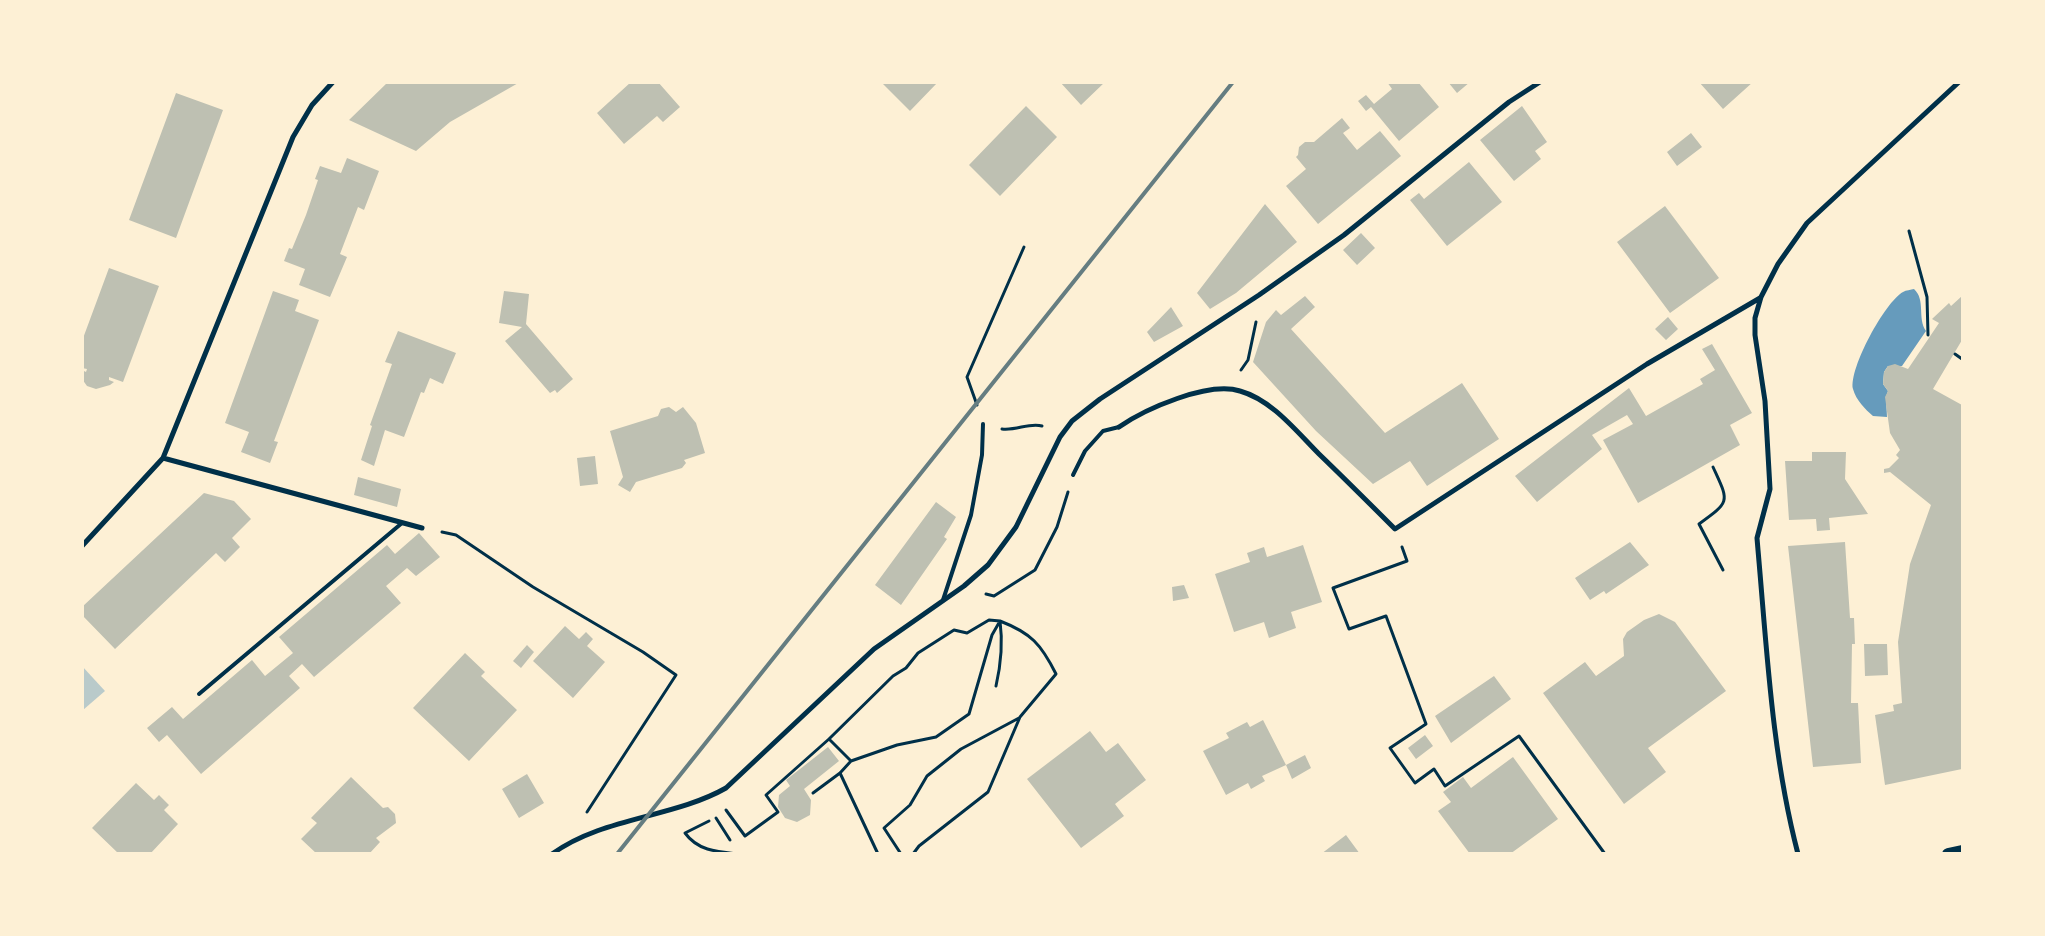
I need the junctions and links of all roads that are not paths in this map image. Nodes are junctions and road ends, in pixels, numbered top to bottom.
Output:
1 (333, 82) edge
2 (1540, 82) edge
3 (1959, 82) edge
4 (1760, 297) junction
5 (983, 424) road end
6 (1118, 427) joint
7 (163, 458) junction
8 (1073, 475) road end
9 (402, 523) junction
10 (422, 528) road end
11 (82, 546) edge
12 (943, 600) junction
13 (199, 694) dead end
14 (1962, 851) edge
15 (552, 854) edge
16 (1798, 854) edge
17 (1948, 854) edge

1 - 7 street
2 - 12 street
3 - 4 street
4 - 6 street
4 - 16 street
5 - 12 lane
6 - 8 lane
7 - 9 street
7 - 11 street
9 - 10 street
9 - 13 lane
12 - 15 street
14 - 17 main road

